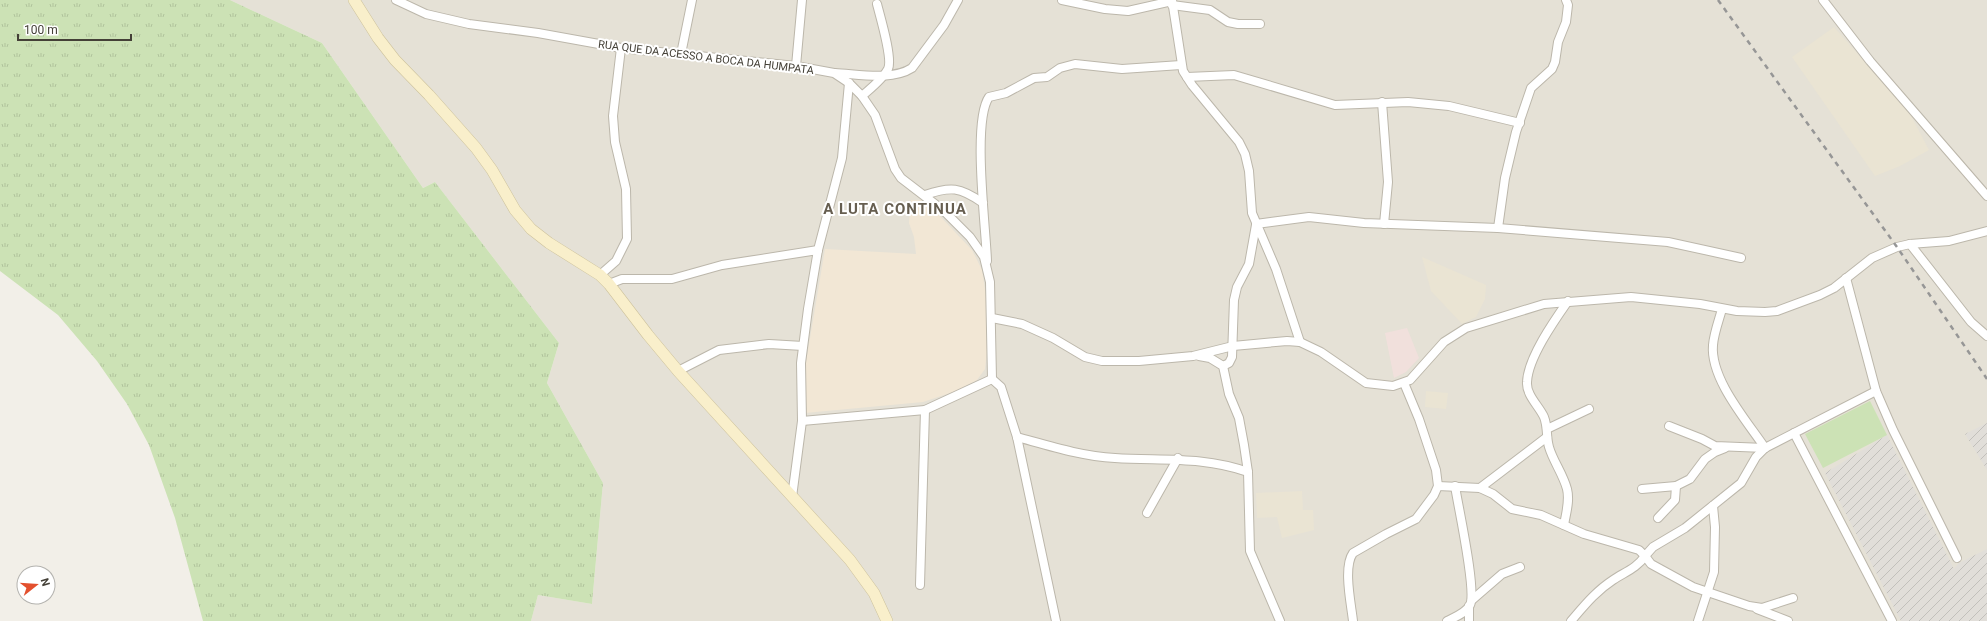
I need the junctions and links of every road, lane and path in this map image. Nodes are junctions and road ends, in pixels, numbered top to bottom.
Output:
1 (354, 0) edge
2 (396, 0) edge
3 (692, 0) edge
4 (802, 0) edge
5 (958, 0) edge
6 (1062, 0) edge
7 (1566, 0) edge
8 (1822, 0) edge
9 (1172, 2) edge
10 (877, 4) dead end
11 (1260, 24) dead end
12 (621, 48) junction
13 (681, 54) junction
14 (1181, 65) junction
15 (796, 66) junction
16 (834, 73) junction
17 (884, 75) junction
18 (1187, 77) junction
19 (849, 83) junction
20 (862, 96) junction
21 (1382, 102) junction
22 (1520, 123) junction
23 (925, 195) junction
24 (1987, 196) edge
25 (982, 203) junction
26 (1256, 224) junction
27 (1384, 224) junction
28 (1498, 228) junction
29 (1987, 231) edge
30 (1910, 244) junction
31 (818, 250) junction
32 (1741, 258) dead end
33 (988, 270) junction
34 (600, 275) junction
35 (1846, 278) junction
36 (610, 284) junction
37 (1568, 301) junction
38 (1722, 309) junction
39 (992, 318) junction
40 (1987, 336) edge
41 (1300, 342) junction
42 (804, 346) junction
43 (1233, 346) junction
44 (1193, 356) junction
45 (1223, 366) junction
46 (678, 371) junction
47 (992, 380) junction
48 (1404, 383) junction
49 (1876, 391) junction
50 (1589, 409) dead end
51 (925, 410) junction
52 (802, 421) junction
53 (1669, 426) dead end
54 (1547, 433) junction
55 (1794, 433) junction
56 (1017, 437) junction
57 (1725, 448) junction
58 (1765, 448) junction
59 (1178, 458) junction
60 (1248, 472) junction
61 (1438, 486) junction
62 (1455, 486) junction
63 (1676, 486) junction
64 (1480, 488) junction
65 (1642, 489) dead end
66 (792, 497) junction
67 (1713, 506) junction
68 (1147, 513) dead end
69 (1658, 518) dead end
70 (1564, 525) junction
71 (1645, 556) junction
72 (1957, 558) dead end
73 (1520, 567) dead end
74 (920, 585) dead end
75 (1709, 592) junction
76 (1793, 598) dead end
77 (1470, 603) junction
78 (1749, 606) junction
79 (887, 621) edge
80 (1056, 621) edge
81 (1280, 621) edge
82 (1353, 621) edge
83 (1447, 621) edge
84 (1469, 621) edge
85 (1571, 621) edge
86 (1698, 621) edge
87 (1788, 621) edge
88 (1892, 621) edge

1 - 34 street
2 - 12 street, RUA QUE DA ACESSO A BOCA DA HUMPATA
3 - 13 street
4 - 15 street
5 - 17 street
6 - 9 street
7 - 22 street
8 - 24 street
9 - 11 street
9 - 14 street
10 - 17 street
12 - 13 street, RUA QUE DA ACESSO A BOCA DA HUMPATA
12 - 34 street
13 - 15 street, RUA QUE DA ACESSO A BOCA DA HUMPATA
14 - 18 street
14 - 25 street
15 - 16 street, RUA QUE DA ACESSO A BOCA DA HUMPATA
16 - 17 street
16 - 19 street, RUA QUE DA ACESSO A BOCA DA HUMPATA
17 - 20 street
18 - 21 street
18 - 26 street
19 - 20 street, RUA QUE DA ACESSO A BOCA DA HUMPATA
19 - 31 street
20 - 23 street, RUA QUE DA ACESSO A BOCA DA HUMPATA
21 - 22 street
21 - 27 street
22 - 28 street
23 - 25 street
23 - 33 street, RUA QUE DA ACESSO A BOCA DA HUMPATA
25 - 33 street
26 - 27 street
26 - 41 street
26 - 43 street
27 - 28 street
28 - 32 street
29 - 30 street
30 - 35 street
30 - 40 street
31 - 36 street
31 - 42 street
33 - 39 street
34 - 36 street
35 - 38 street
35 - 49 street
36 - 46 street
37 - 38 street
37 - 48 street
37 - 54 street
38 - 58 street
39 - 44 street
39 - 47 street
41 - 43 street
41 - 48 street
42 - 46 street
42 - 52 street
43 - 44 street
43 - 45 street
44 - 45 street
45 - 60 street
46 - 66 street
47 - 51 street
47 - 56 street
48 - 61 street
49 - 55 street
49 - 72 street
50 - 54 street
51 - 52 street
51 - 74 street
52 - 66 street
53 - 57 street
54 - 64 street
54 - 70 street
55 - 58 street
55 - 88 street
56 - 59 street
56 - 80 street
57 - 58 street
57 - 63 street
58 - 67 street
59 - 60 street
59 - 68 street
60 - 81 street
61 - 62 street
61 - 82 street
62 - 64 street
62 - 77 street
63 - 65 street
63 - 69 street
64 - 70 street
66 - 79 street
67 - 71 street
67 - 75 street
70 - 71 street
71 - 75 street
71 - 85 street
73 - 77 street
75 - 78 street
75 - 86 street
76 - 78 street
77 - 83 street
77 - 84 street
78 - 87 street

